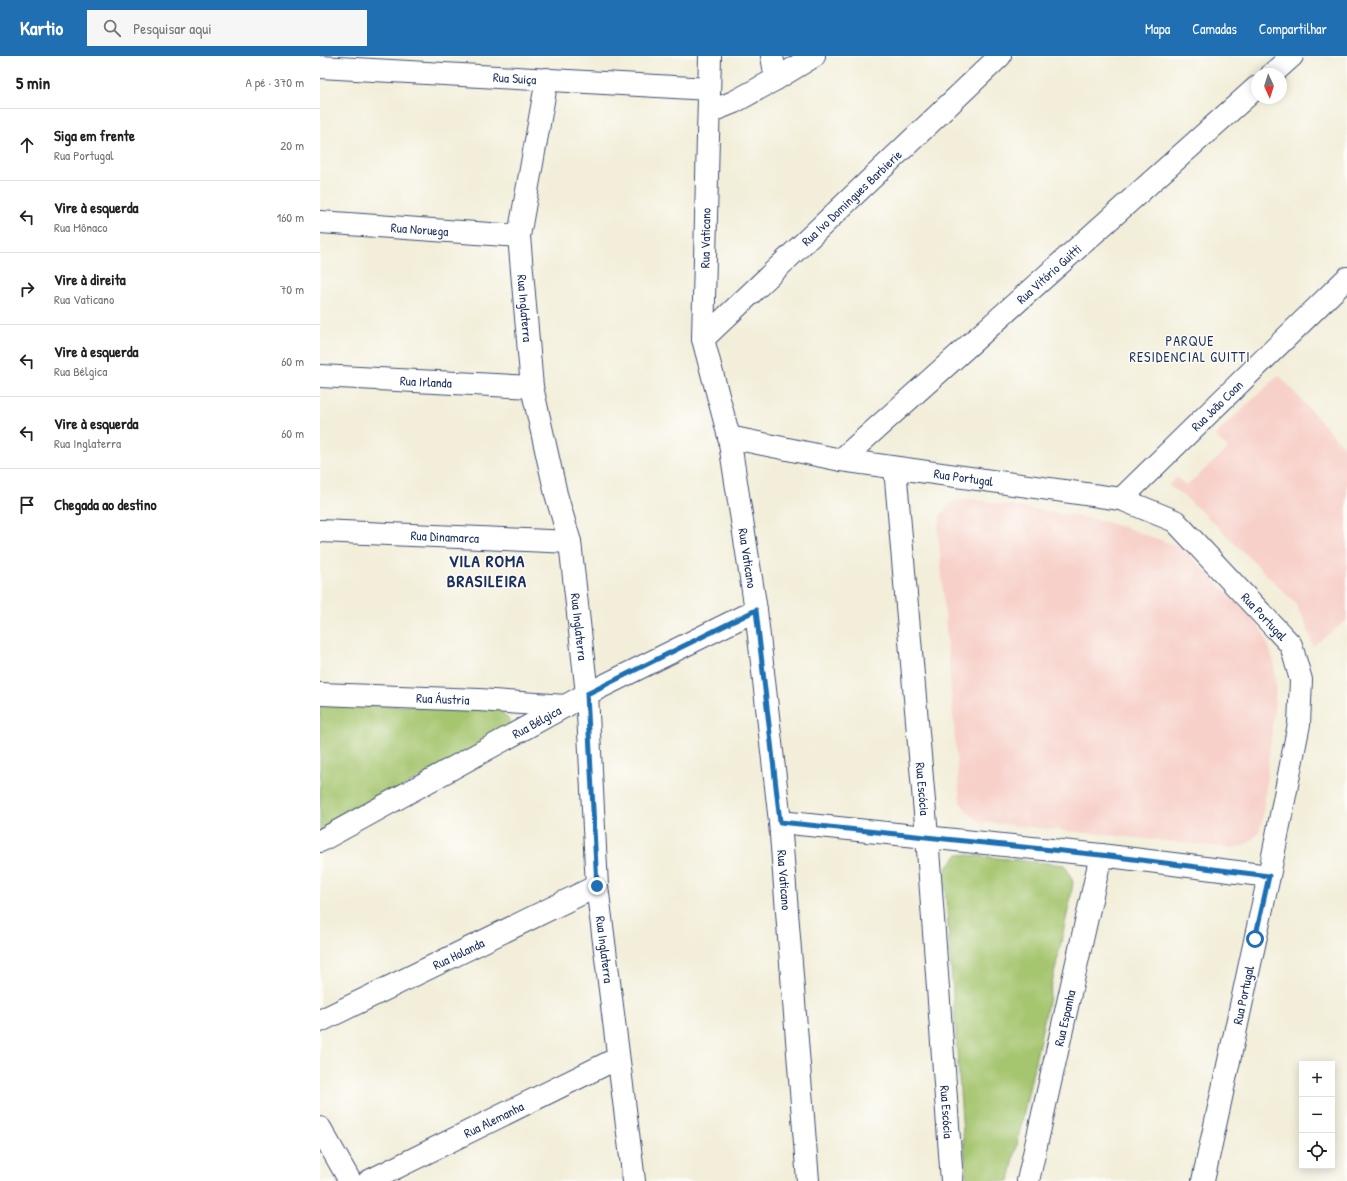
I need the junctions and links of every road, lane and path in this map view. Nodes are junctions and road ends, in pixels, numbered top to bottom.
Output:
1 (710, 56) edge
2 (772, 56) edge
3 (814, 56) edge
4 (1000, 56) edge
5 (1292, 56) edge
6 (320, 67) edge
7 (1279, 68) edge
8 (547, 78) junction
9 (776, 79) junction
10 (709, 89) junction
11 (1251, 92) edge
12 (708, 112) junction
13 (320, 222) edge
14 (519, 236) junction
15 (1347, 278) edge
16 (703, 338) junction
17 (320, 376) edge
18 (532, 387) junction
19 (729, 438) junction
20 (841, 460) junction
21 (895, 468) junction
22 (1121, 499) junction
23 (320, 531) edge
24 (570, 542) junction
25 (756, 610) junction
26 (320, 694) edge
27 (587, 694) junction
28 (566, 706) junction
29 (780, 822) junction
30 (927, 836) junction
31 (320, 841) edge
32 (1101, 855) junction
33 (1269, 876) junction
34 (597, 886) junction
35 (320, 1021) edge
36 (618, 1058) junction
37 (320, 1128) edge
38 (350, 1181) edge
39 (369, 1181) edge
40 (634, 1181) edge
41 (808, 1181) edge
42 (952, 1181) edge
43 (1028, 1181) edge
44 (1203, 1181) edge

1 - 10 street, Rua Vaticano
2 - 9 street
3 - 9 street
4 - 16 street, Rua Ivo Domingues Barbierie
5 - 7 street
6 - 8 street, Rua Suiça
8 - 10 street, Rua Suiça
8 - 14 street, Rua Inglaterra
9 - 12 street
10 - 12 street, Rua Vaticano
11 - 20 street, Rua Vitório Guitti
12 - 16 street, Rua Vaticano
13 - 14 street, Rua Noruega
14 - 18 street, Rua Inglaterra
15 - 22 street, Rua João Coan
16 - 19 street, Rua Vaticano
17 - 18 street, Rua Irlanda
18 - 24 street, Rua Inglaterra
19 - 20 street, Rua Portugal
19 - 25 street, Rua Vaticano
20 - 21 street, Rua Portugal
21 - 22 street, Rua Portugal
21 - 30 street, Rua Escócia
22 - 33 street, Rua Portugal
23 - 24 street, Rua Dinamarca
24 - 27 street, Rua Inglaterra
25 - 27 street, Rua Bélgica
25 - 29 street, Rua Vaticano
26 - 28 street, Rua Áustria
27 - 28 street, Rua Bélgica
27 - 34 street, Rua Inglaterra
28 - 31 street, Rua Bélgica
29 - 30 street
29 - 41 street, Rua Vaticano
30 - 32 street
30 - 42 street, Rua Escócia
32 - 33 street
32 - 43 street, Rua Espanha
33 - 44 street, Rua Portugal
34 - 35 street, Rua Holanda
34 - 36 street, Rua Inglaterra
36 - 39 street, Rua Alemanha
36 - 40 street, Rua Inglaterra
37 - 38 street

